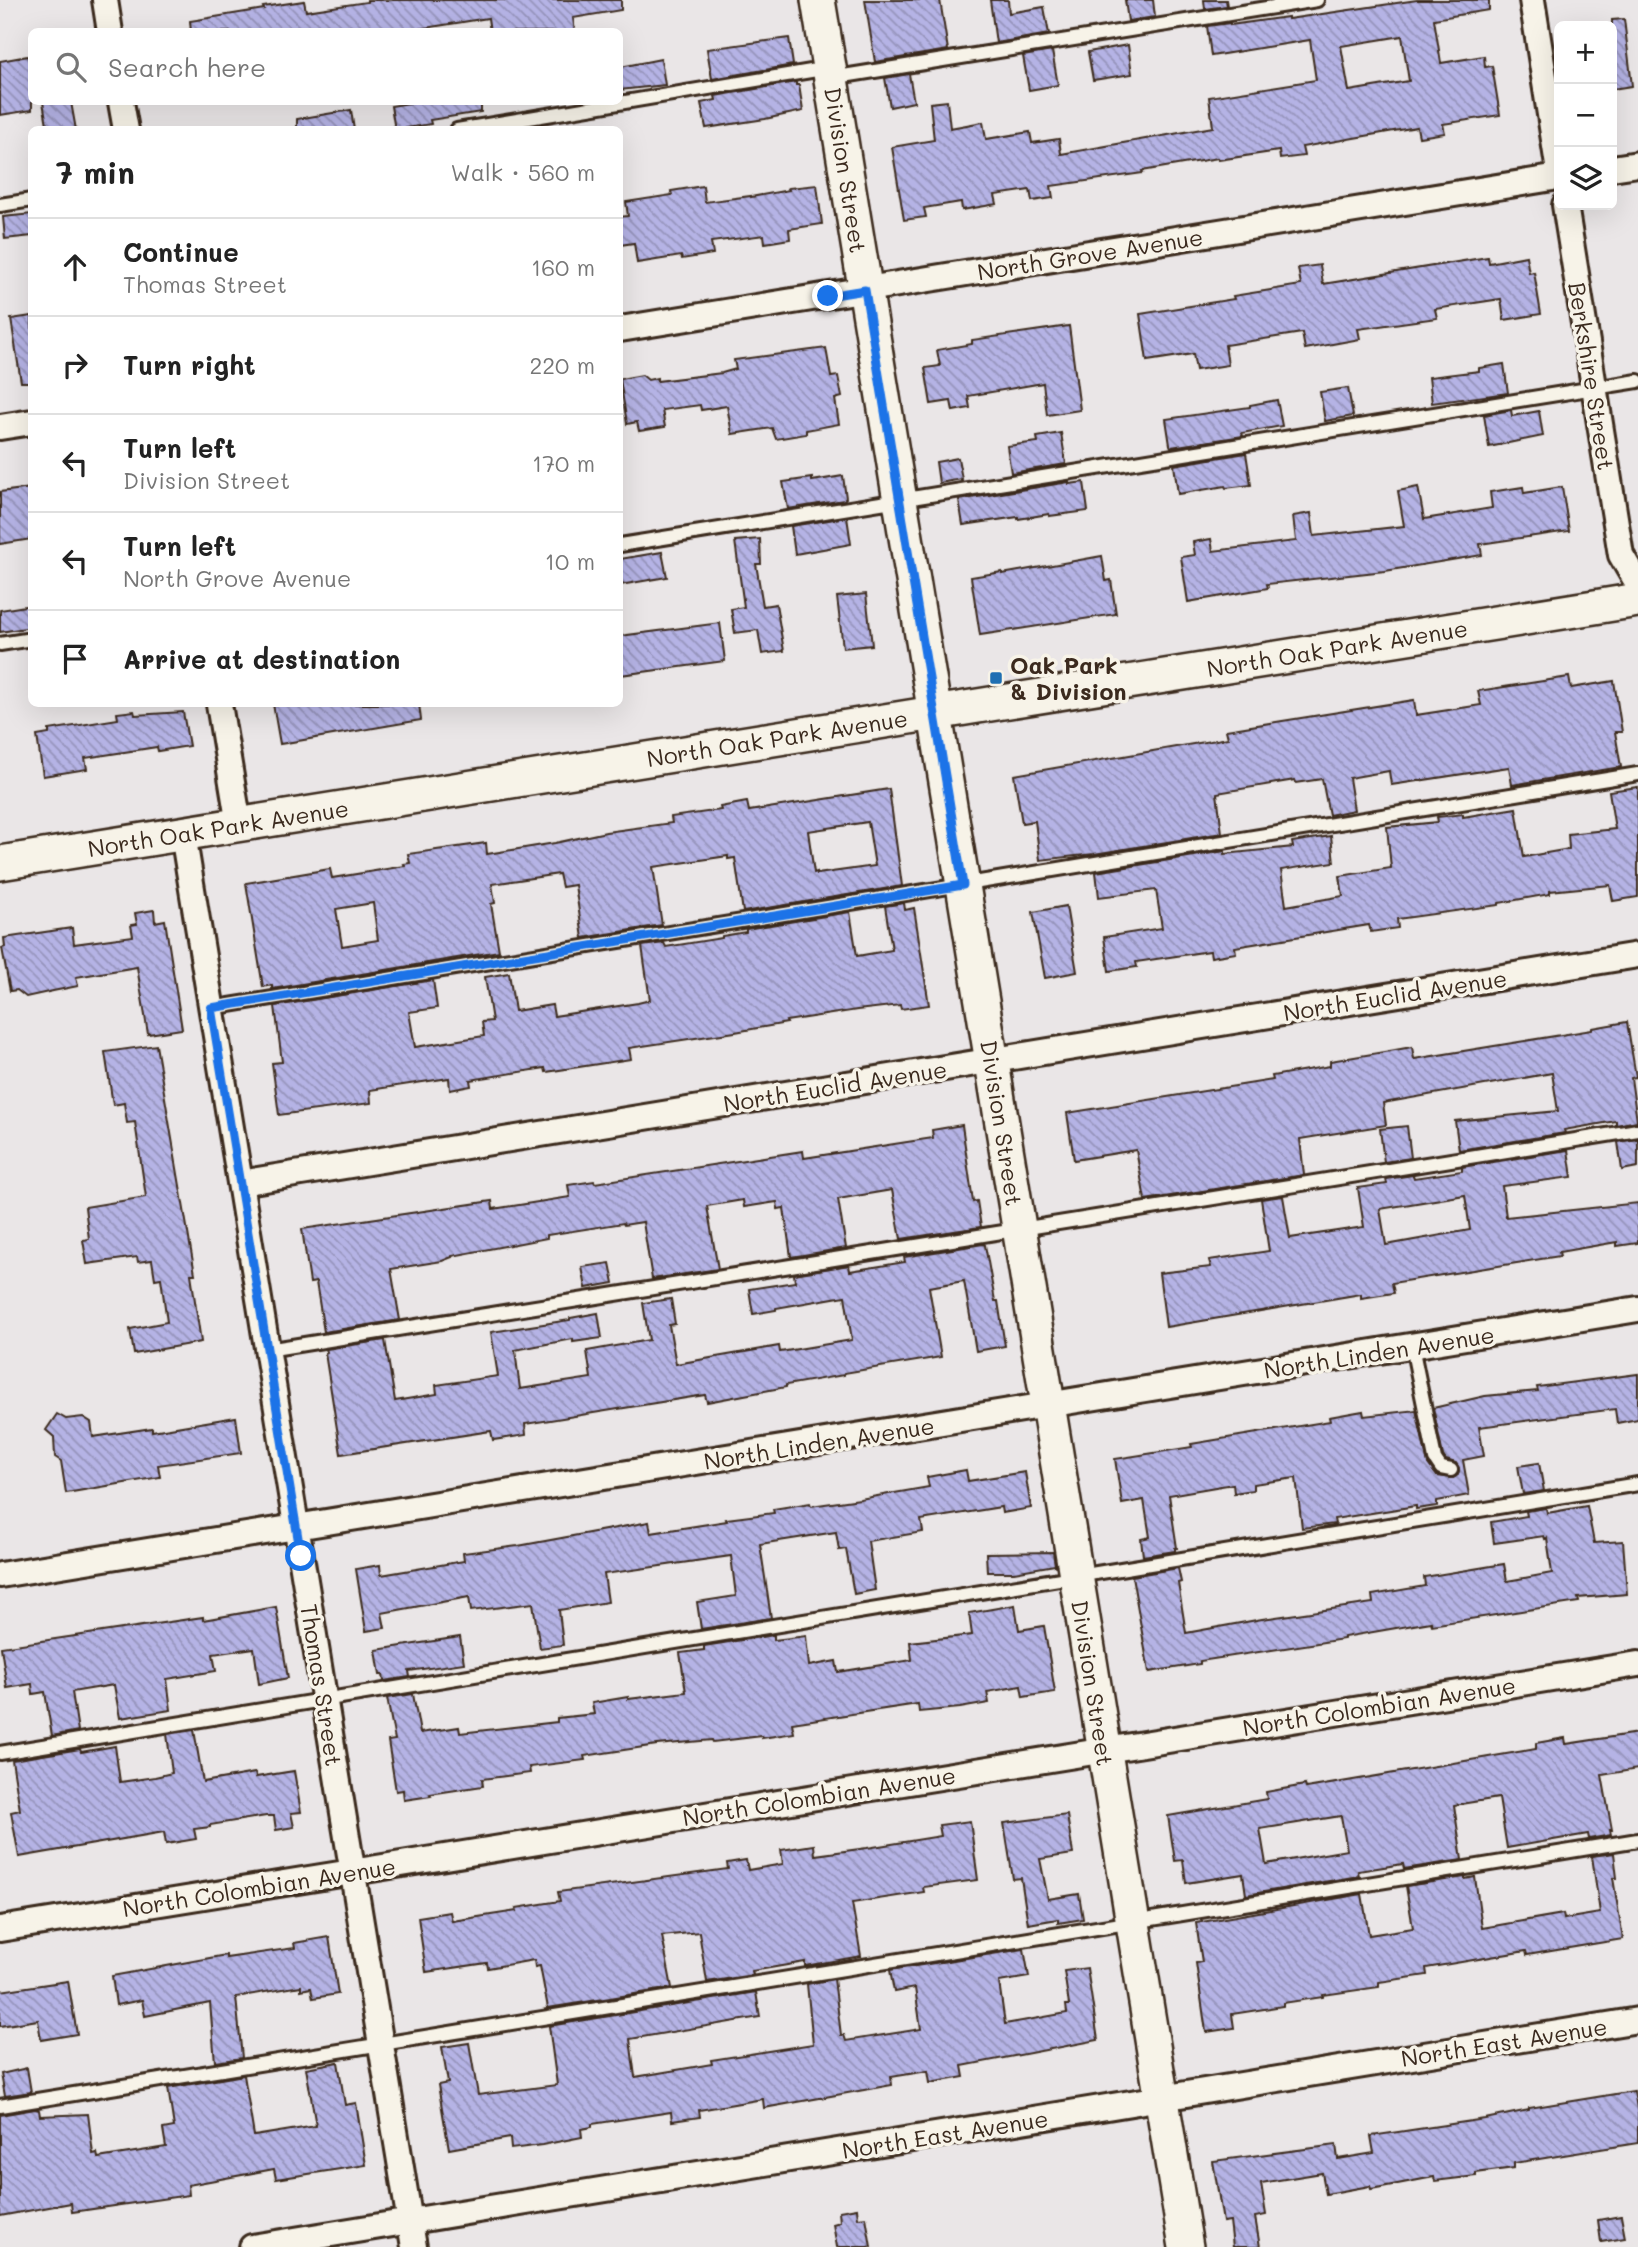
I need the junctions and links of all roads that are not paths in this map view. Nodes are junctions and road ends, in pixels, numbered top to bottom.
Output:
1 (105, 0) edge
2 (818, 0) edge
3 (1317, 0) edge
4 (1532, 0) edge
5 (109, 28) edge
6 (830, 73) junction
7 (122, 105) edge
8 (621, 105) edge
9 (623, 105) edge
10 (125, 126) edge
11 (483, 126) edge
12 (1555, 147) edge
13 (1638, 164) edge
14 (1617, 167) edge
15 (1554, 175) edge
16 (28, 201) edge
17 (0, 205) edge
18 (1566, 210) edge
19 (865, 290) junction
20 (623, 329) edge
21 (1638, 381) edge
22 (1594, 388) junction
23 (28, 423) edge
24 (0, 427) edge
25 (900, 500) junction
26 (623, 545) edge
27 (1638, 584) edge
28 (1638, 600) edge
29 (28, 640) edge
30 (0, 644) edge
31 (219, 707) edge
32 (935, 713) junction
33 (1638, 774) edge
34 (239, 825) junction
35 (183, 834) junction
36 (0, 863) edge
37 (963, 885) junction
38 (1638, 955) edge
39 (211, 1008) junction
40 (992, 1061) junction
41 (1638, 1130) edge
42 (240, 1182) junction
43 (1019, 1230) junction
44 (1638, 1310) edge
45 (1412, 1346) junction
46 (267, 1350) junction
47 (1048, 1406) junction
48 (1451, 1470) dead end
49 (1638, 1484) edge
50 (296, 1527) junction
51 (0, 1576) edge
52 (1076, 1577) junction
53 (1638, 1664) edge
54 (325, 1700) junction
55 (1105, 1750) junction
56 (0, 1754) edge
57 (1638, 1840) edge
58 (353, 1872) junction
59 (1133, 1922) junction
60 (0, 1929) edge
61 (1638, 2020) edge
62 (381, 2044) junction
63 (1161, 2098) junction
64 (0, 2106) edge
65 (410, 2221) junction
66 (252, 2247) edge
67 (414, 2247) edge
68 (1186, 2247) edge

1 - 5 street
2 - 6 street, Division Street
3 - 6 lane
4 - 12 street
6 - 9 lane
6 - 19 street, Division Street
7 - 10 street
8 - 11 lane
13 - 14 street
15 - 19 street, North Grove Avenue
16 - 17 lane
18 - 22 street, Berkshire Street
19 - 20 street, North Grove Avenue
19 - 25 street, Division Street
21 - 22 lane
22 - 25 lane
22 - 27 street, Berkshire Street
23 - 24 street
25 - 26 lane
25 - 32 street, Division Street
28 - 32 street, North Oak Park Avenue
29 - 30 lane
31 - 34 street
32 - 34 street, North Oak Park Avenue
32 - 37 street, Division Street
33 - 37 lane
34 - 35 street, North Oak Park Avenue
35 - 36 street, North Oak Park Avenue
35 - 39 street, Thomas Street
37 - 39 lane
37 - 40 street, Division Street
38 - 40 street, North Euclid Avenue
39 - 42 street, Thomas Street
40 - 42 street, North Euclid Avenue
40 - 43 street, Division Street
41 - 43 lane
42 - 46 street, Thomas Street
43 - 46 lane
43 - 47 street, Division Street
44 - 45 street, North Linden Avenue
45 - 47 street, North Linden Avenue
45 - 48 lane
46 - 50 street, Thomas Street
47 - 50 street, North Linden Avenue
47 - 52 street, Division Street
49 - 52 lane
50 - 51 street, North Linden Avenue
50 - 54 street, Thomas Street
52 - 54 lane
52 - 55 street, Division Street
53 - 55 street, North Colombian Avenue
54 - 56 lane
54 - 58 street, Thomas Street
55 - 58 street, North Colombian Avenue
55 - 59 street, Division Street
57 - 59 lane
58 - 60 street, North Colombian Avenue
58 - 62 street, Thomas Street
59 - 62 lane
59 - 63 street, Division Street
61 - 63 street, North East Avenue
62 - 64 lane
62 - 65 street, Thomas Street
63 - 65 street, North East Avenue
63 - 68 street, Division Street
65 - 66 street, North East Avenue
65 - 67 street, Thomas Street

